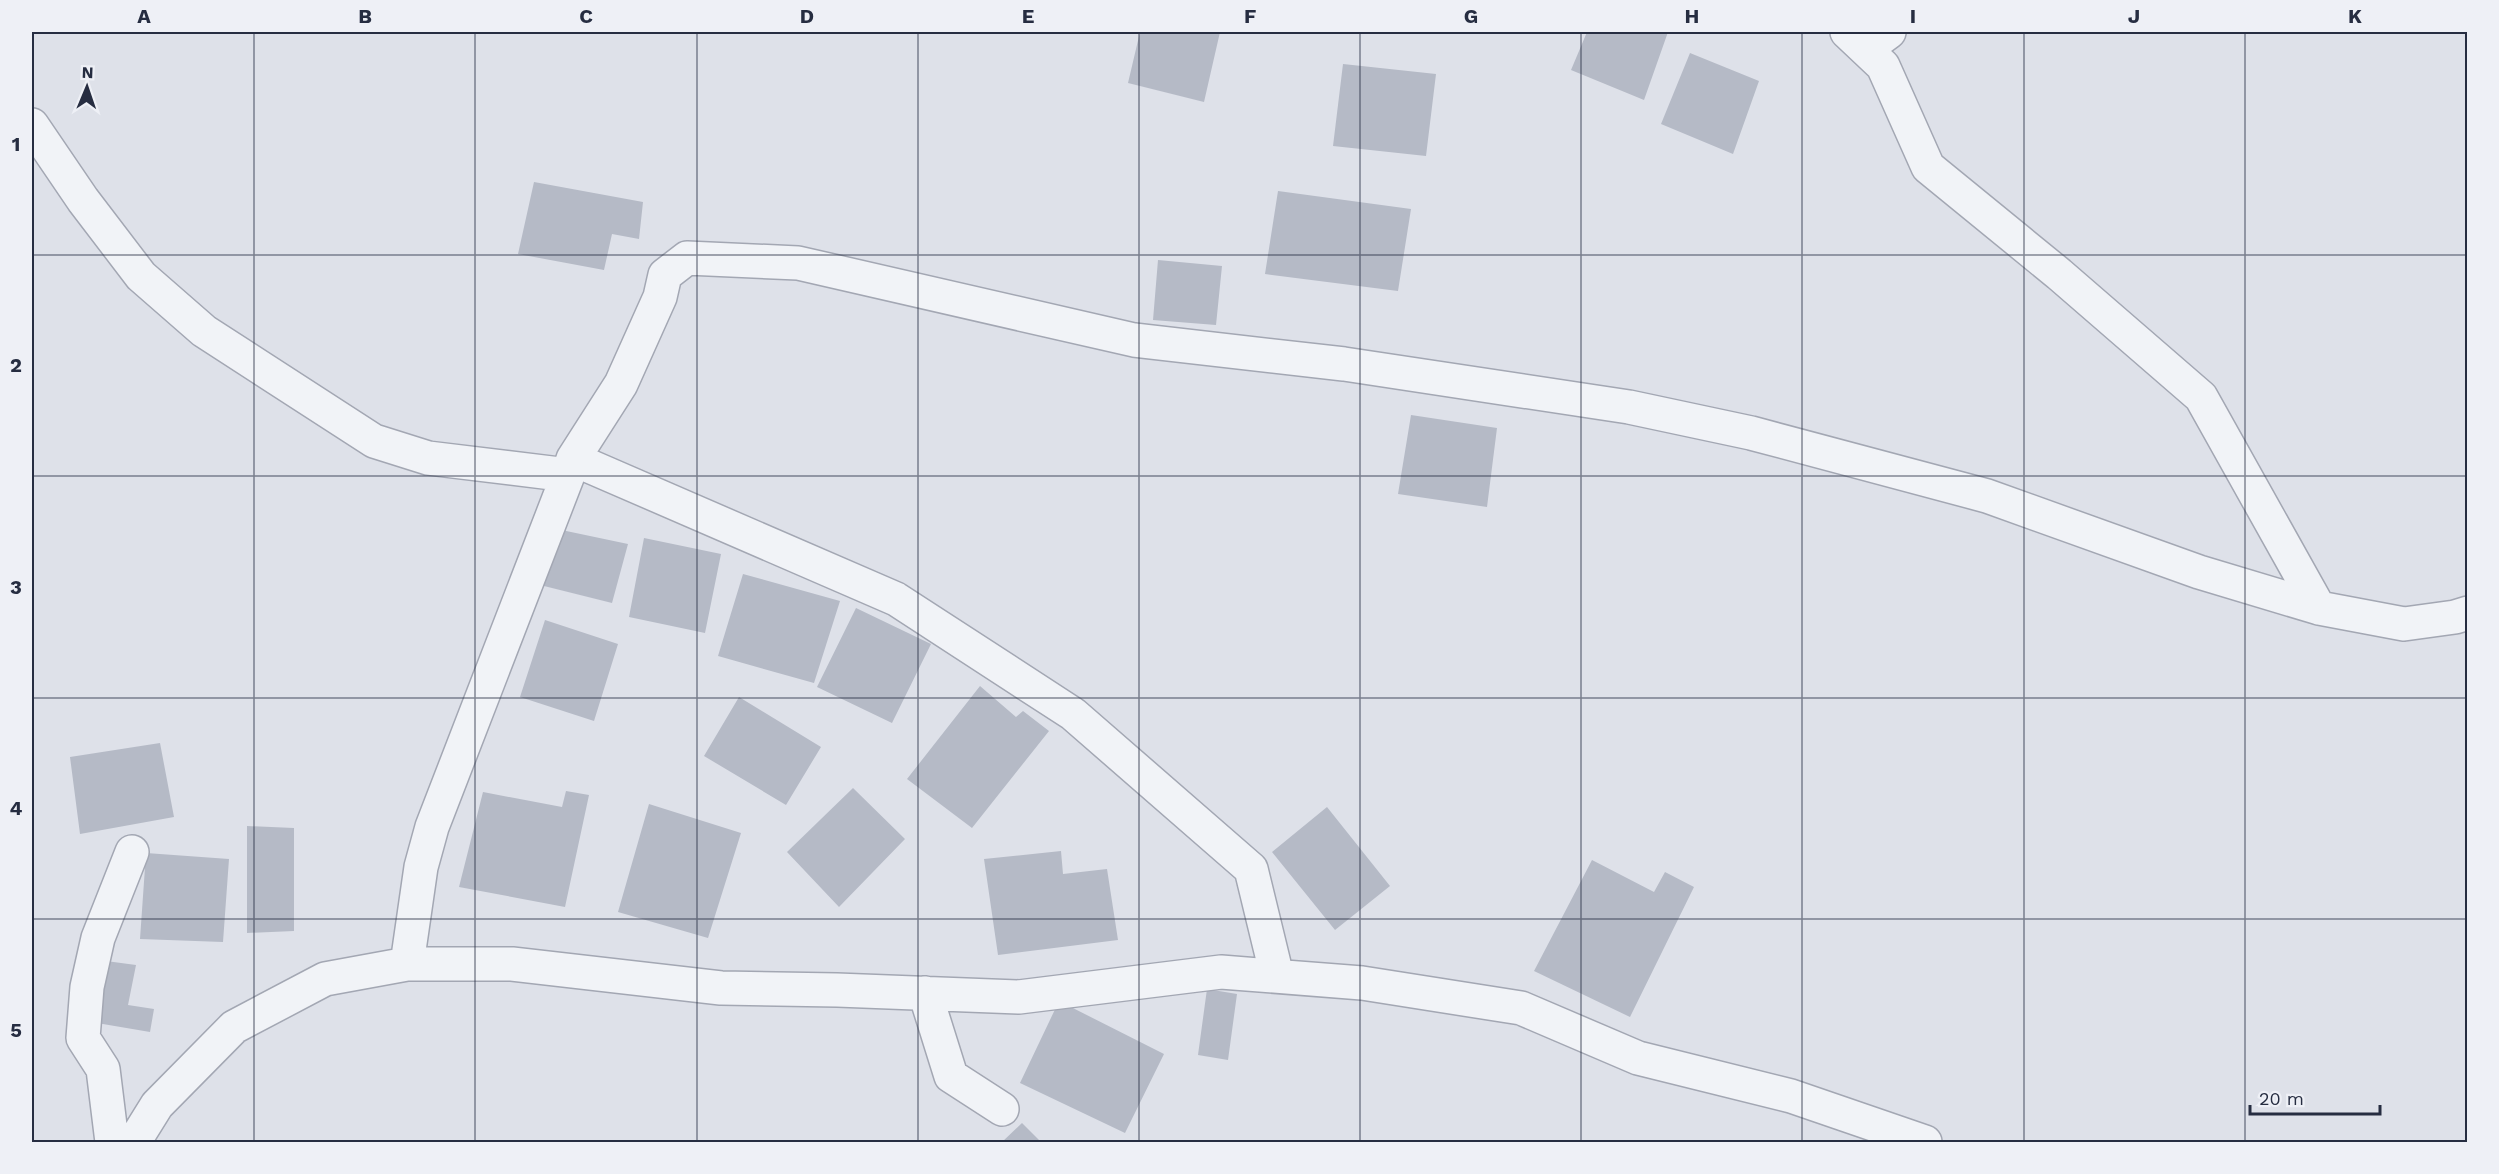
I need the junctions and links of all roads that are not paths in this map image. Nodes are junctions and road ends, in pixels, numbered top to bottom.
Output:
1 (1867, 37) edge
2 (32, 125) edge
3 (570, 467) junction
4 (2319, 608) junction
5 (2468, 613) edge
6 (132, 852) dead end
7 (407, 964) junction
8 (1277, 976) junction
9 (925, 993) junction
10 (1002, 1109) dead end
11 (112, 1143) edge
12 (134, 1143) edge
13 (1925, 1143) edge

1 - 4 street
2 - 3 street
3 - 4 street
3 - 7 street
3 - 8 street
4 - 5 street
6 - 11 street
7 - 9 street
7 - 12 street
8 - 9 street
8 - 13 street
9 - 10 street

